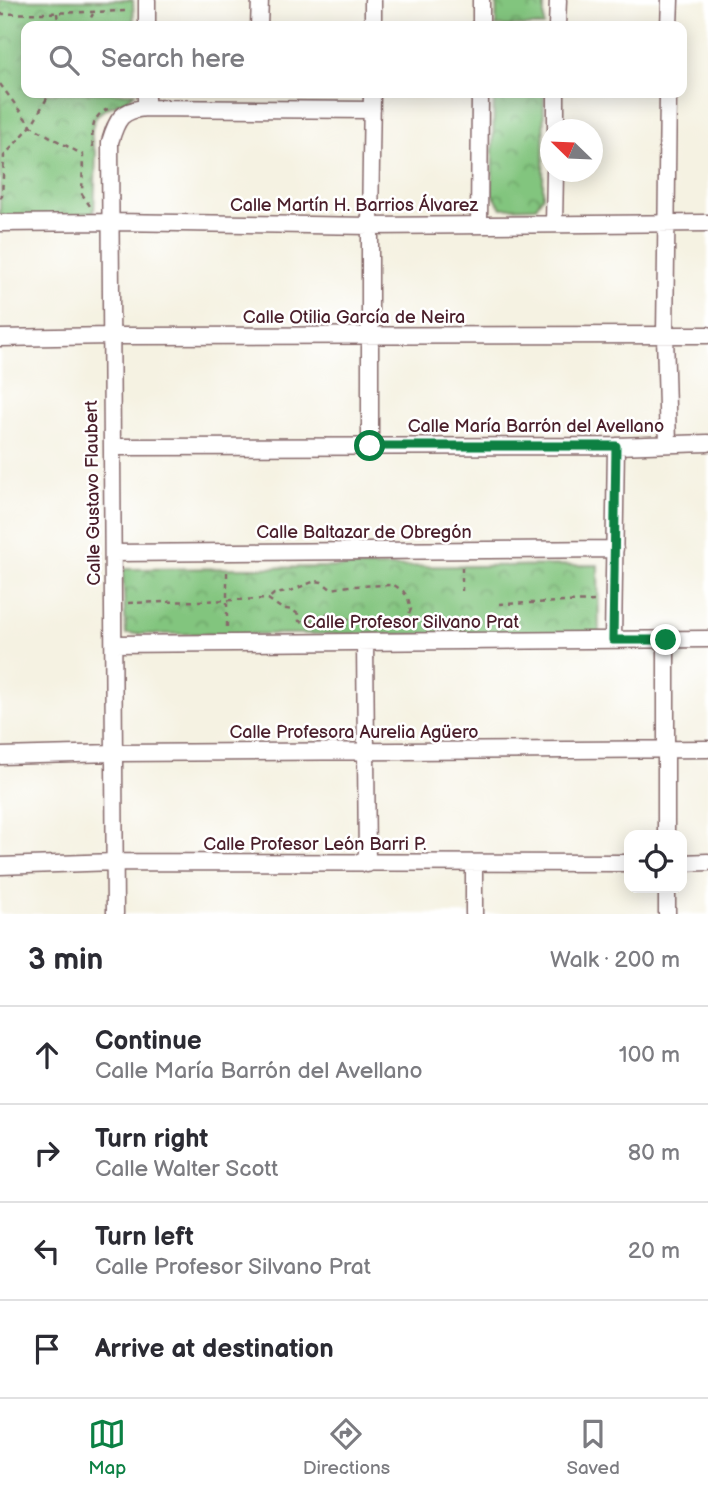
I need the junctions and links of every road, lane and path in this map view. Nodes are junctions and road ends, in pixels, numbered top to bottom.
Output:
1 (147, 0) edge
2 (260, 0) edge
3 (373, 0) edge
4 (481, 0) edge
5 (558, 0) edge
6 (670, 0) edge
7 (134, 11) dead end
8 (57, 13) junction
9 (94, 13) junction
10 (0, 14) edge
11 (58, 21) edge
12 (89, 21) edge
13 (147, 21) edge
14 (259, 21) edge
15 (373, 21) edge
16 (481, 21) edge
17 (558, 21) edge
18 (669, 21) edge
19 (0, 84) edge
20 (47, 98) edge
21 (372, 98) edge
22 (480, 98) edge
23 (556, 98) edge
24 (668, 98) edge
25 (146, 100) edge
26 (257, 100) edge
27 (114, 106) dead end
28 (372, 110) junction
29 (556, 119) edge
30 (31, 126) junction
31 (96, 153) dead end
32 (555, 182) edge
33 (0, 198) edge
34 (95, 200) dead end
35 (112, 222) junction
36 (0, 223) edge
37 (666, 223) junction
38 (708, 223) edge
39 (554, 224) junction
40 (479, 225) junction
41 (370, 226) junction
42 (664, 335) junction
43 (708, 335) edge
44 (111, 336) junction
45 (369, 336) junction
46 (0, 338) edge
47 (708, 443) edge
48 (668, 444) junction
49 (370, 446) junction
50 (616, 446) junction
51 (112, 447) junction
52 (615, 549) junction
53 (113, 553) junction
54 (227, 567) dead end
55 (462, 567) dead end
56 (462, 591) dead end
57 (137, 594) dead end
58 (268, 599) junction
59 (226, 601) junction
60 (601, 601) dead end
61 (114, 603) junction
62 (137, 603) junction
63 (499, 604) dead end
64 (138, 611) dead end
65 (227, 635) dead end
66 (708, 639) edge
67 (613, 640) junction
68 (666, 640) junction
69 (365, 642) junction
70 (114, 644) junction
71 (708, 749) edge
72 (666, 750) junction
73 (365, 751) junction
74 (115, 753) junction
75 (0, 756) edge
76 (666, 830) edge
77 (114, 862) junction
78 (708, 862) edge
79 (624, 863) edge
80 (687, 863) edge
81 (367, 864) junction
82 (474, 864) junction
83 (0, 866) edge
84 (667, 893) edge
85 (115, 914) edge
86 (474, 914) edge
87 (667, 914) edge

1 - 13 street
2 - 14 street
3 - 15 street
4 - 16 street
5 - 17 street
6 - 18 street
7 - 9 path
8 - 9 path
8 - 10 path
8 - 11 path
9 - 12 path
19 - 30 path
20 - 30 path
21 - 28 street
22 - 40 street
23 - 29 street
24 - 37 street
25 - 26 street
25 - 35 street, Calle Gustavo Flaubert
26 - 28 street
27 - 31 path
28 - 41 street
30 - 33 path
30 - 34 path
32 - 39 street
35 - 36 street, Calle Martín H. Barrios Álvarez
35 - 41 street, Calle Martín H. Barrios Álvarez
35 - 44 street, Calle Gustavo Flaubert
37 - 38 street, Calle Martín H. Barrios Álvarez
37 - 39 street, Calle Martín H. Barrios Álvarez
37 - 42 street
39 - 40 street, Calle Martín H. Barrios Álvarez
40 - 41 street, Calle Martín H. Barrios Álvarez
41 - 45 street
42 - 43 street, Calle Otilia García de Neira
42 - 45 street, Calle Otilia García de Neira
42 - 48 street
44 - 45 street, Calle Otilia García de Neira
44 - 46 street, Calle Otilia García de Neira
44 - 51 street, Calle Gustavo Flaubert
45 - 49 street
47 - 48 street, Calle María Barrón del Avellano
48 - 50 street, Calle María Barrón del Avellano
49 - 50 street, Calle María Barrón del Avellano
49 - 51 street, Calle María Barrón del Avellano
50 - 52 street
51 - 53 street, Calle Gustavo Flaubert
52 - 53 street, Calle Baltazar de Obregón
52 - 67 street
53 - 61 street, Calle Gustavo Flaubert
54 - 59 path
55 - 56 path
57 - 62 path
58 - 58 path
58 - 59 path
59 - 62 path
59 - 65 path
60 - 63 path
61 - 62 path
61 - 70 street, Calle Gustavo Flaubert
62 - 64 path
66 - 68 street, Calle Profesor Silvano Prat
67 - 68 street, Calle Profesor Silvano Prat
67 - 69 street, Calle Profesor Silvano Prat
68 - 72 street
69 - 70 street, Calle Profesor Silvano Prat
69 - 73 street
70 - 74 street, Calle Gustavo Flaubert
71 - 72 street, Calle Profesora Aurelia Agüero
72 - 73 street, Calle Profesora Aurelia Agüero
72 - 76 street
73 - 74 street, Calle Profesora Aurelia Agüero
73 - 81 street
74 - 75 street, Calle Profesora Aurelia Agüero
74 - 77 street, Calle Gustavo Flaubert
77 - 81 street, Calle Profesor León Barri P.
77 - 83 street, Calle Profesor León Barri P.
77 - 85 street, Calle Gustavo Flaubert
78 - 80 street
79 - 82 street, Calle Profesor León Barri P.
81 - 82 street, Calle Profesor León Barri P.
82 - 86 street
84 - 87 street

